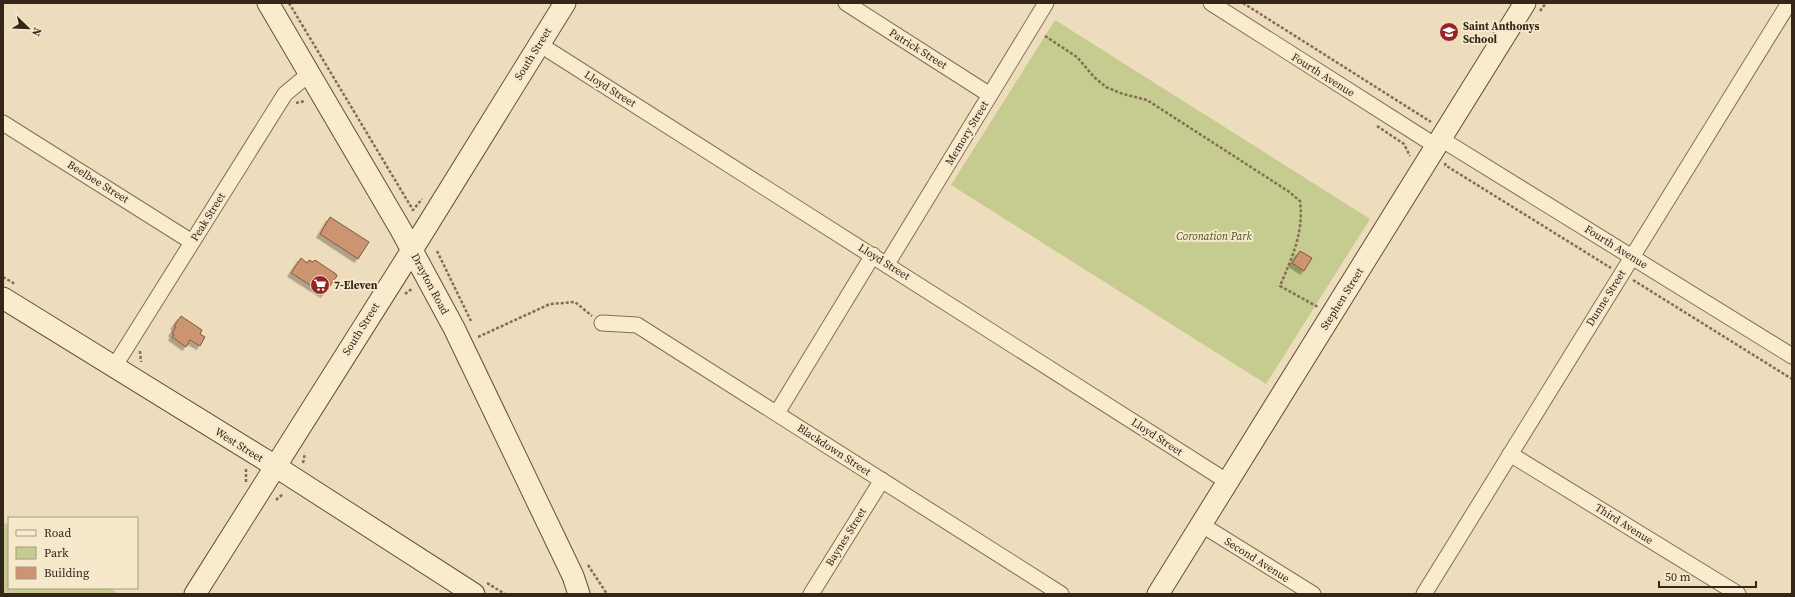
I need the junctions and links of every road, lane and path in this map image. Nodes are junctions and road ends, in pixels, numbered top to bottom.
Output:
1 (268, 3) edge
2 (289, 3) edge
3 (565, 3) edge
4 (846, 3) edge
5 (1046, 3) edge
6 (1210, 3) edge
7 (1243, 3) edge
8 (1525, 3) edge
9 (1789, 3) edge
10 (1045, 36) dead end
11 (540, 44) junction
12 (309, 74) junction
13 (990, 95) junction
14 (3, 123) edge
15 (1377, 126) dead end
16 (1436, 136) junction
17 (1410, 157) dead end
18 (414, 210) dead end
19 (192, 242) junction
20 (412, 250) junction
21 (873, 255) junction
22 (1632, 257) junction
23 (887, 264) junction
24 (3, 298) edge
25 (1332, 316) junction
26 (602, 324) joint
27 (478, 337) dead end
28 (1792, 356) edge
29 (114, 368) junction
30 (777, 413) junction
31 (1510, 454) junction
32 (275, 466) junction
33 (882, 480) junction
34 (1228, 482) junction
35 (1202, 525) junction
36 (576, 585) edge
37 (195, 594) edge
38 (474, 594) edge
39 (585, 594) edge
40 (811, 594) edge
41 (1061, 594) edge
42 (1158, 594) edge
43 (1313, 594) edge
44 (1424, 594) edge
45 (1738, 594) edge

1 - 12 street, Drayton Road
2 - 18 path
3 - 11 street, South Street
4 - 13 street, Patrick Street
5 - 13 street, Memory Street
6 - 16 street, Fourth Avenue
7 - 16 path
8 - 16 street, Stephen Street
9 - 22 street, Dunne Street
10 - 25 path
11 - 20 street, South Street
11 - 21 street, Lloyd Street
12 - 19 street, Peak Street
12 - 20 street, Drayton Road
13 - 23 street, Memory Street
14 - 19 street, Beelbee Street
15 - 17 path
16 - 22 street, Fourth Avenue
16 - 25 street, Stephen Street
19 - 29 street, Peak Street
20 - 32 street, South Street
20 - 36 street, Drayton Road
21 - 23 street, Lloyd Street
21 - 30 street
22 - 28 street, Fourth Avenue
22 - 31 street, Dunne Street
23 - 34 street, Lloyd Street
24 - 29 street, West Street
25 - 34 street, Stephen Street
26 - 27 path
26 - 30 street, Blackdown Street
29 - 32 street, West Street
30 - 33 street, Blackdown Street
31 - 44 street, Dunne Street
31 - 45 street, Third Avenue
32 - 37 street, South Street
32 - 38 street, West Street
33 - 40 street, Baynes Street
33 - 41 street, Blackdown Street
34 - 35 street, Stephen Street
35 - 42 street, Stephen Street
35 - 43 street, Second Avenue
36 - 39 street, Drayton Road

